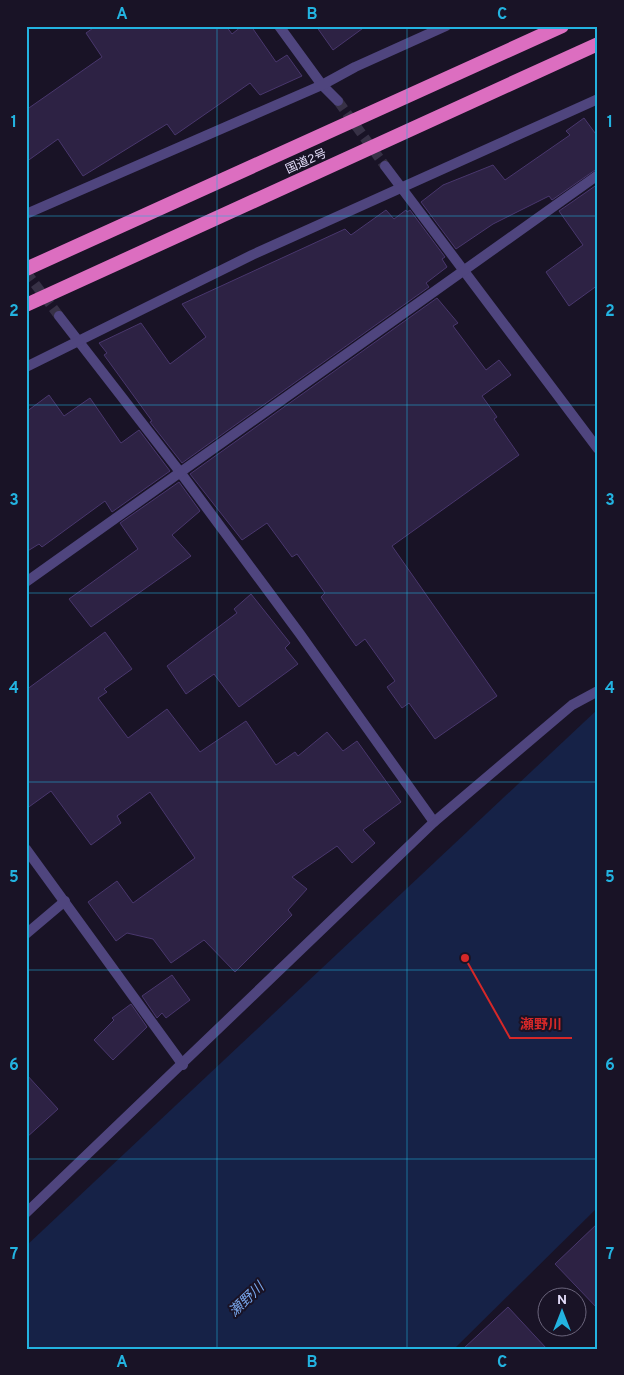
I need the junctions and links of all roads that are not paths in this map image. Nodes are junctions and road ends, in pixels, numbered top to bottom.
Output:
1 (279, 26) edge
2 (446, 26) edge
3 (562, 26) edge
4 (598, 44) edge
5 (322, 85) junction
6 (598, 99) edge
7 (338, 101) tunnel mouth
8 (385, 166) tunnel mouth
9 (598, 176) edge
10 (401, 188) junction
11 (26, 214) edge
12 (26, 269) edge
13 (464, 271) junction
14 (26, 305) edge
15 (59, 316) tunnel mouth
16 (78, 341) junction
17 (26, 367) edge
18 (598, 449) edge
19 (180, 472) junction
20 (26, 582) edge
21 (598, 691) edge
22 (434, 822) junction
23 (26, 849) edge
24 (65, 901) junction
25 (26, 934) edge
26 (183, 1064) junction
27 (26, 1213) edge

1 - 5 street
2 - 5 street
3 - 12 highway, 国道2号
4 - 14 highway, 国道2号
5 - 7 street
5 - 11 street
6 - 10 street
8 - 10 street
9 - 13 street
10 - 13 street
10 - 16 street
13 - 18 street
13 - 19 street
15 - 16 street
16 - 17 street
16 - 19 street
19 - 20 street
19 - 22 street
21 - 22 street
22 - 26 street
23 - 24 street
24 - 25 street
24 - 26 street
26 - 27 street

